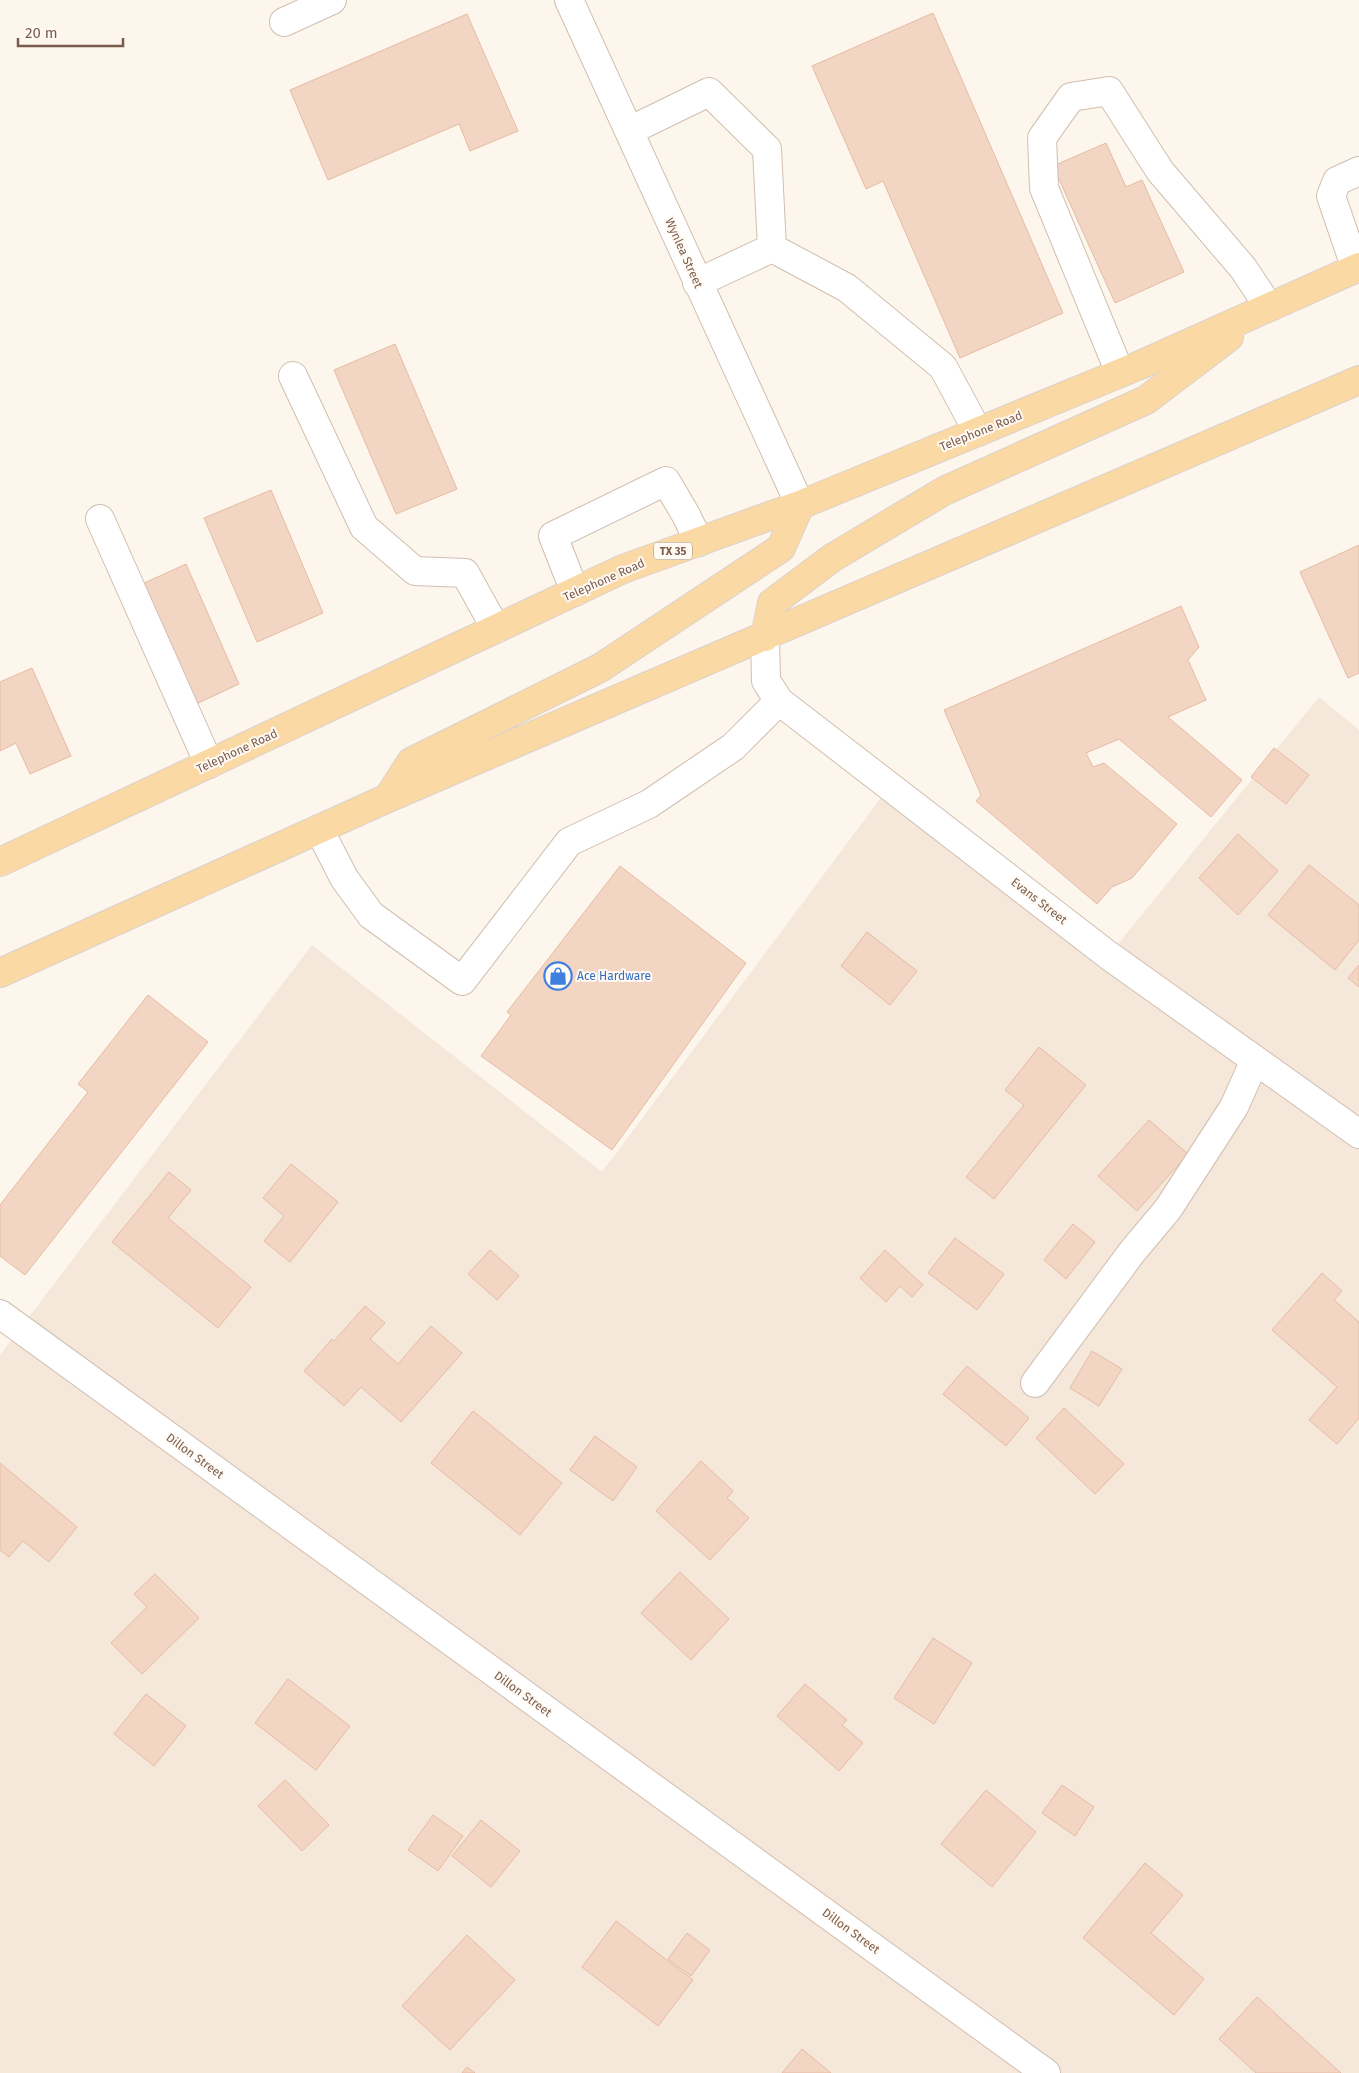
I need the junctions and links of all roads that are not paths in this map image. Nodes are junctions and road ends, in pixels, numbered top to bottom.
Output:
1 (332, 0) edge
2 (569, 0) edge
3 (284, 22) dead end
4 (629, 131) junction
5 (1359, 170) edge
6 (772, 248) junction
7 (1357, 268) edge
8 (697, 283) junction
9 (1269, 307) junction
10 (1120, 373) junction
11 (293, 376) dead end
12 (1359, 380) edge
13 (978, 432) junction
14 (800, 505) junction
15 (100, 519) dead end
16 (699, 542) junction
17 (574, 592) junction
18 (496, 629) junction
19 (765, 637) junction
20 (779, 701) junction
21 (209, 764) junction
22 (388, 798) junction
23 (319, 829) junction
24 (0, 862) edge
25 (0, 972) edge
26 (1255, 1060) junction
27 (1359, 1134) edge
28 (0, 1314) edge
29 (1035, 1383) dead end
30 (1046, 2073) edge

1 - 3 street
2 - 4 street, Wynlea Street
4 - 6 street
4 - 8 street, Wynlea Street
5 - 7 street
6 - 8 street
6 - 13 street
7 - 9 main road, Telephone Road / TX 35
8 - 14 street, Wynlea Street
9 - 10 main road, Telephone Road / TX 35
9 - 10 street
9 - 19 main road
10 - 13 main road, Telephone Road / TX 35
11 - 18 street
12 - 19 main road
13 - 14 main road, Telephone Road / TX 35
14 - 16 main road, Telephone Road / TX 35
14 - 22 main road
15 - 21 street
16 - 17 main road, Telephone Road / TX 35
16 - 17 street
17 - 18 main road, Telephone Road / TX 35
18 - 21 main road, Telephone Road / TX 35
19 - 20 street, Evans Street
19 - 22 main road
20 - 23 street
20 - 26 street, Evans Street
21 - 24 main road, Telephone Road / TX 35
22 - 23 main road
23 - 25 main road
26 - 27 street, Evans Street
26 - 29 street
28 - 30 street, Dillon Street

